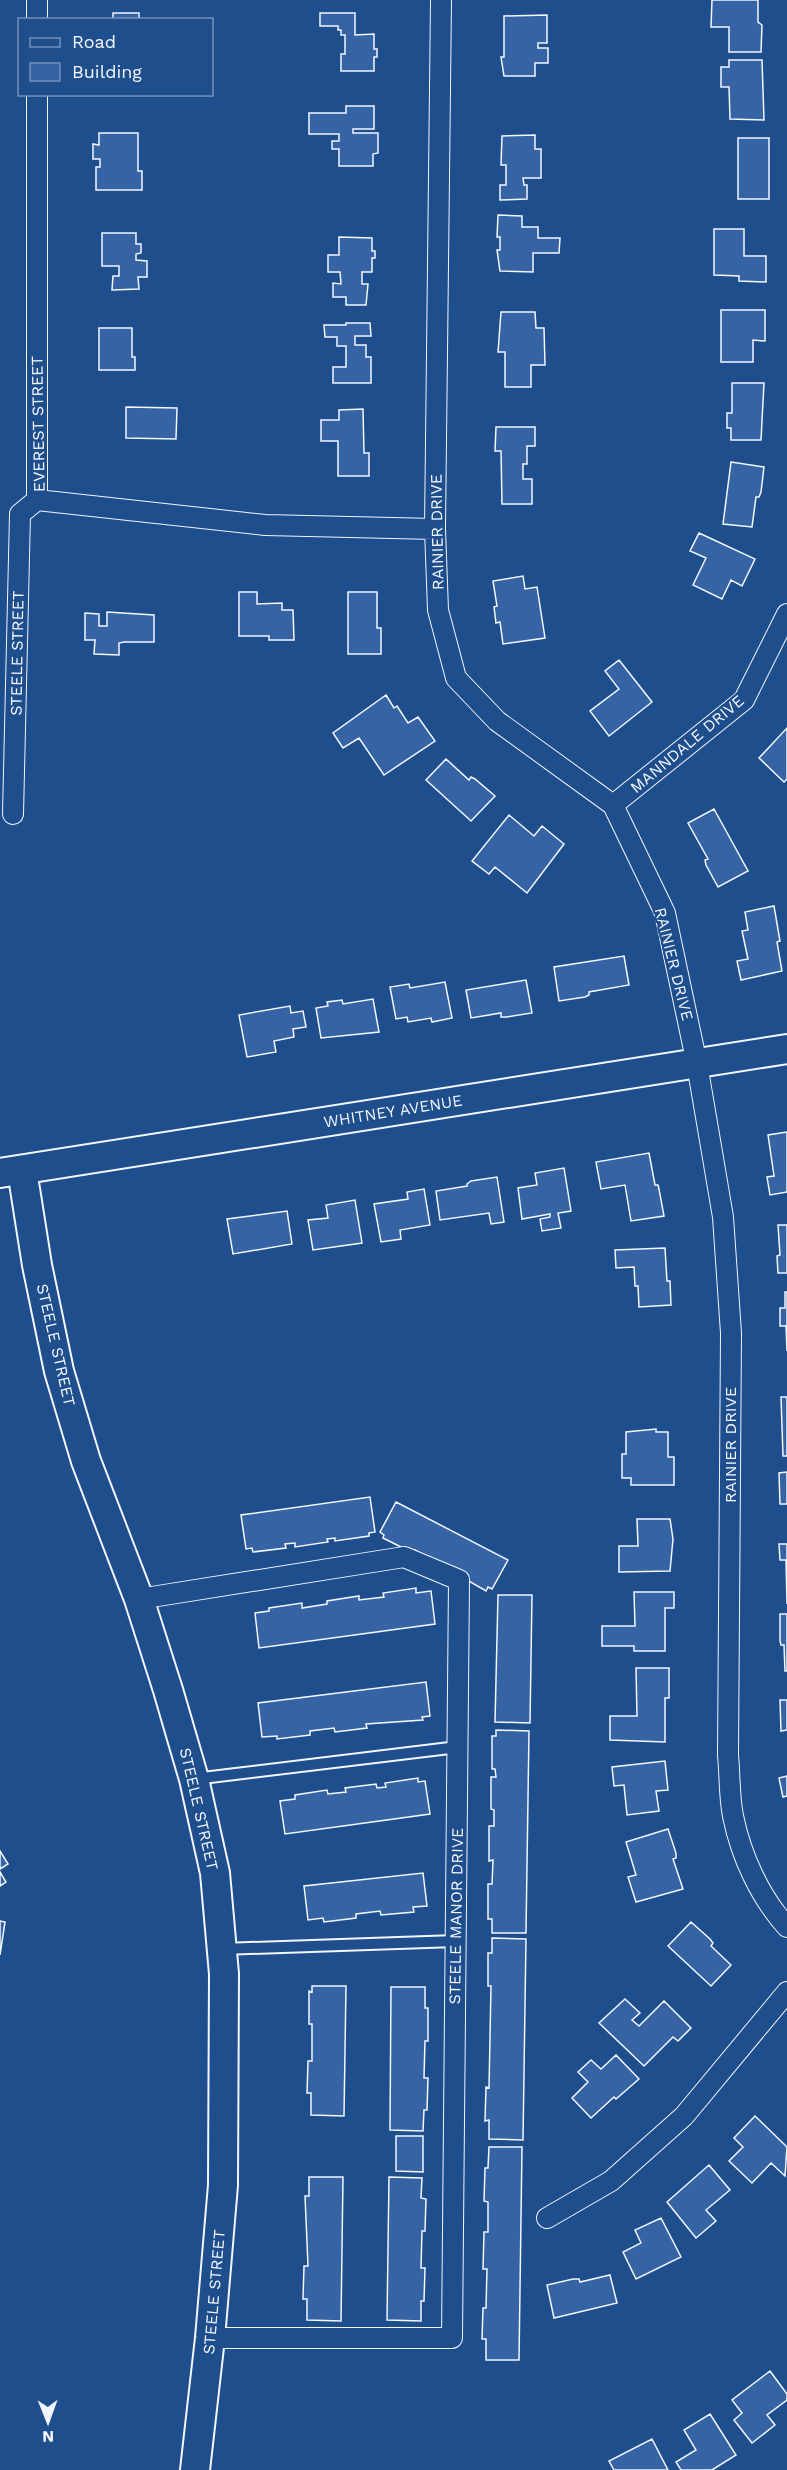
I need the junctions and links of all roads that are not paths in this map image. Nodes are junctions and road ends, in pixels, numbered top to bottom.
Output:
1 (37, 0) edge
2 (441, 0) edge
3 (37, 18) edge
4 (37, 96) edge
5 (38, 500) junction
6 (435, 529) junction
7 (787, 614) edge
8 (8, 725) edge
9 (613, 805) junction
10 (13, 814) dead end
11 (787, 1049) edge
12 (697, 1064) junction
13 (11, 1171) edge
14 (139, 1599) junction
15 (458, 1747) junction
16 (194, 1779) junction
17 (787, 1927) edge
18 (456, 1941) junction
19 (222, 1949) junction
20 (787, 1992) edge
21 (547, 2218) dead end
22 (210, 2338) junction
23 (195, 2470) edge

1 - 3 street
2 - 6 street, RAINIER DRIVE
4 - 5 street, EVEREST STREET
5 - 6 street, EVEREST STREET
5 - 8 street, STEELE STREET
6 - 9 street, RAINIER DRIVE
7 - 9 street, MANNDALE DRIVE
8 - 10 street, STEELE STREET
9 - 12 street, RAINIER DRIVE
11 - 12 street, WHITNEY AVENUE
12 - 13 street, WHITNEY AVENUE
12 - 17 street, RAINIER DRIVE
13 - 14 street, STEELE STREET
14 - 15 street, STEELE MANOR DRIVE
14 - 16 street, STEELE STREET
15 - 16 lane
15 - 18 street, STEELE MANOR DRIVE
16 - 19 street, STEELE STREET
18 - 19 lane
18 - 22 street, STEELE MANOR DRIVE
19 - 22 street, STEELE STREET
20 - 21 street
22 - 23 street, STEELE STREET

